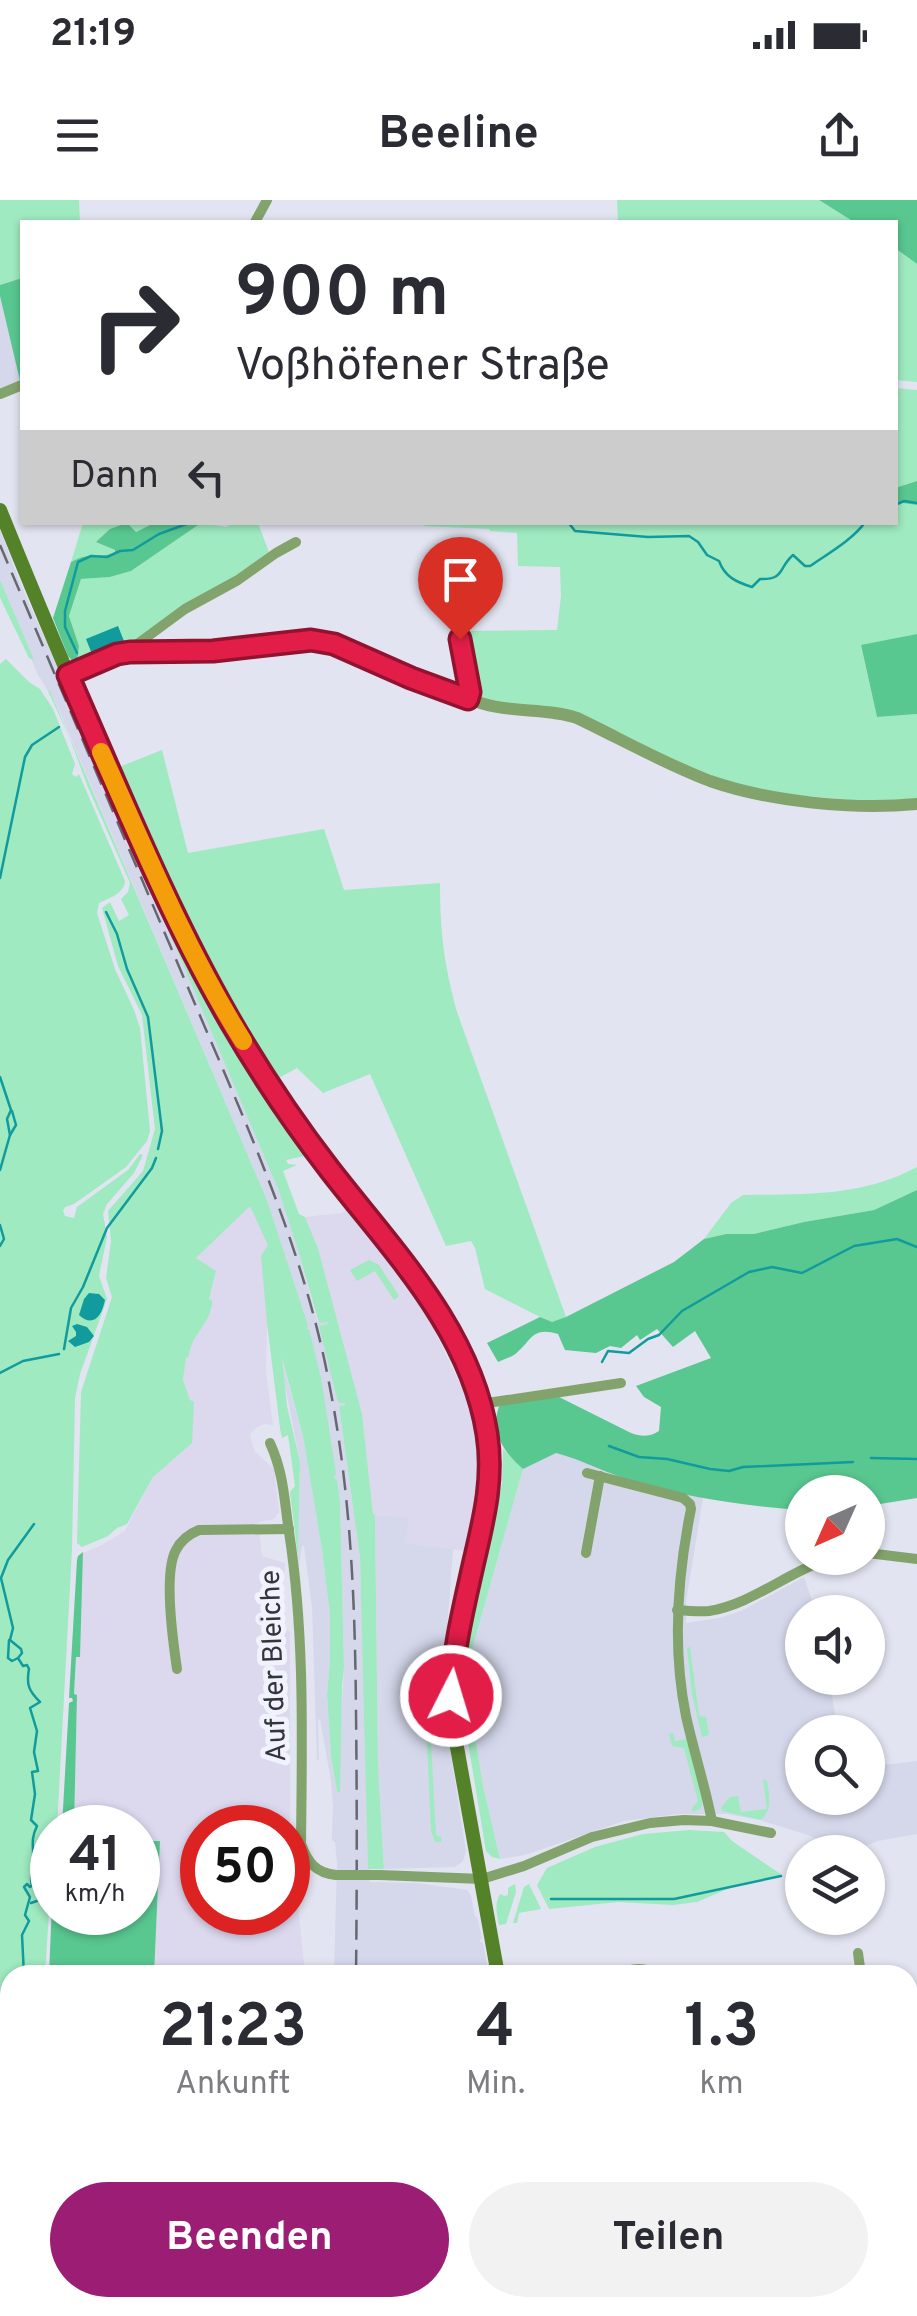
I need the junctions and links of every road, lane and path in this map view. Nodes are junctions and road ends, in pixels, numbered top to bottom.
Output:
1 (0, 510) edge
2 (296, 542) dead end
3 (460, 604) dead end
4 (130, 652) junction
5 (68, 675) junction
6 (468, 699) junction
7 (917, 804) edge
8 (620, 1383) dead end
9 (481, 1404) junction
10 (270, 1443) dead end
11 (587, 1473) dead end
12 (600, 1476) junction
13 (289, 1529) junction
14 (586, 1553) dead end
15 (885, 1555) edge
16 (917, 1558) edge
17 (790, 1575) edge
18 (677, 1610) junction
19 (178, 1669) dead end
20 (712, 1821) junction
21 (771, 1833) dead end
22 (482, 1879) junction
23 (858, 1953) dead end
24 (496, 1965) edge
25 (860, 1965) edge

1 - 5 main road
2 - 4 street
3 - 6 street
4 - 5 street
4 - 6 street
5 - 9 main road
6 - 7 street
8 - 9 street
9 - 22 main road
10 - 13 street, Auf der Bleiche
11 - 12 street
12 - 14 street
12 - 18 street
13 - 19 street, Auf der Bleiche
13 - 22 street, Auf der Bleiche, bridge
15 - 16 street
17 - 18 street
18 - 20 street
20 - 21 street
20 - 22 street
22 - 24 main road
23 - 25 street

